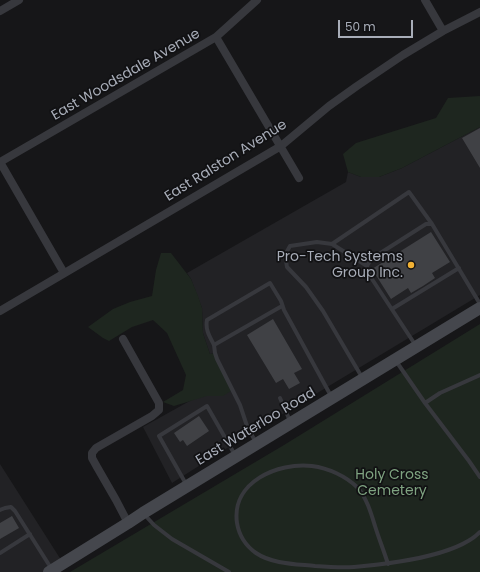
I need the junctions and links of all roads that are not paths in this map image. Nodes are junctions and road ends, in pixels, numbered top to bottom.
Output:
1 (19, 0) edge
2 (257, 0) edge
3 (425, 0) edge
4 (0, 11) edge
5 (480, 12) edge
6 (443, 31) junction
7 (216, 37) junction
8 (281, 146) junction
9 (0, 162) edge
10 (299, 178) dead end
11 (432, 224) junction
12 (332, 244) junction
13 (367, 266) junction
14 (458, 268) junction
15 (64, 273) junction
16 (480, 304) edge
17 (282, 306) junction
18 (480, 308) edge
19 (392, 309) junction
20 (0, 311) edge
21 (123, 339) dead end
22 (214, 345) junction
23 (416, 347) junction
24 (396, 359) junction
25 (480, 374) edge
26 (364, 379) junction
27 (280, 398) dead end
28 (332, 398) junction
29 (425, 403) junction
30 (291, 423) junction
31 (257, 444) junction
32 (236, 456) junction
33 (480, 477) edge
34 (187, 486) junction
35 (0, 510) edge
36 (143, 513) junction
37 (128, 523) junction
38 (480, 532) edge
39 (30, 534) junction
40 (0, 553) edge
41 (388, 564) junction
42 (50, 571) edge
43 (229, 572) edge

1 - 4 street
2 - 7 street, East Woodsdale Avenue
3 - 6 street
5 - 6 street, East Ralston Avenue
6 - 8 street, East Ralston Avenue
7 - 8 street
7 - 9 street, East Woodsdale Avenue
8 - 10 street
8 - 15 street, East Ralston Avenue
9 - 15 street
11 - 12 lane
11 - 13 lane
11 - 14 lane
12 - 13 lane
12 - 26 lane
13 - 19 lane
14 - 16 lane
14 - 19 lane
15 - 20 street, East Ralston Avenue
17 - 22 lane
17 - 22 lane
17 - 28 lane
18 - 23 main road, East Waterloo Road
19 - 23 lane
21 - 37 street
22 - 31 lane
23 - 24 main road, East Waterloo Road
24 - 26 main road, East Waterloo Road
24 - 29 lane
25 - 29 lane
26 - 28 main road, East Waterloo Road
27 - 30 lane
28 - 30 main road, East Waterloo Road
29 - 33 lane
30 - 31 main road, East Waterloo Road
31 - 32 main road, East Waterloo Road
32 - 34 main road, East Waterloo Road
32 - 34 lane
34 - 36 main road, East Waterloo Road
35 - 39 lane
36 - 37 main road, East Waterloo Road
36 - 43 lane
37 - 42 main road, East Waterloo Road
38 - 41 lane
39 - 40 lane
39 - 42 lane
41 - 41 lane

